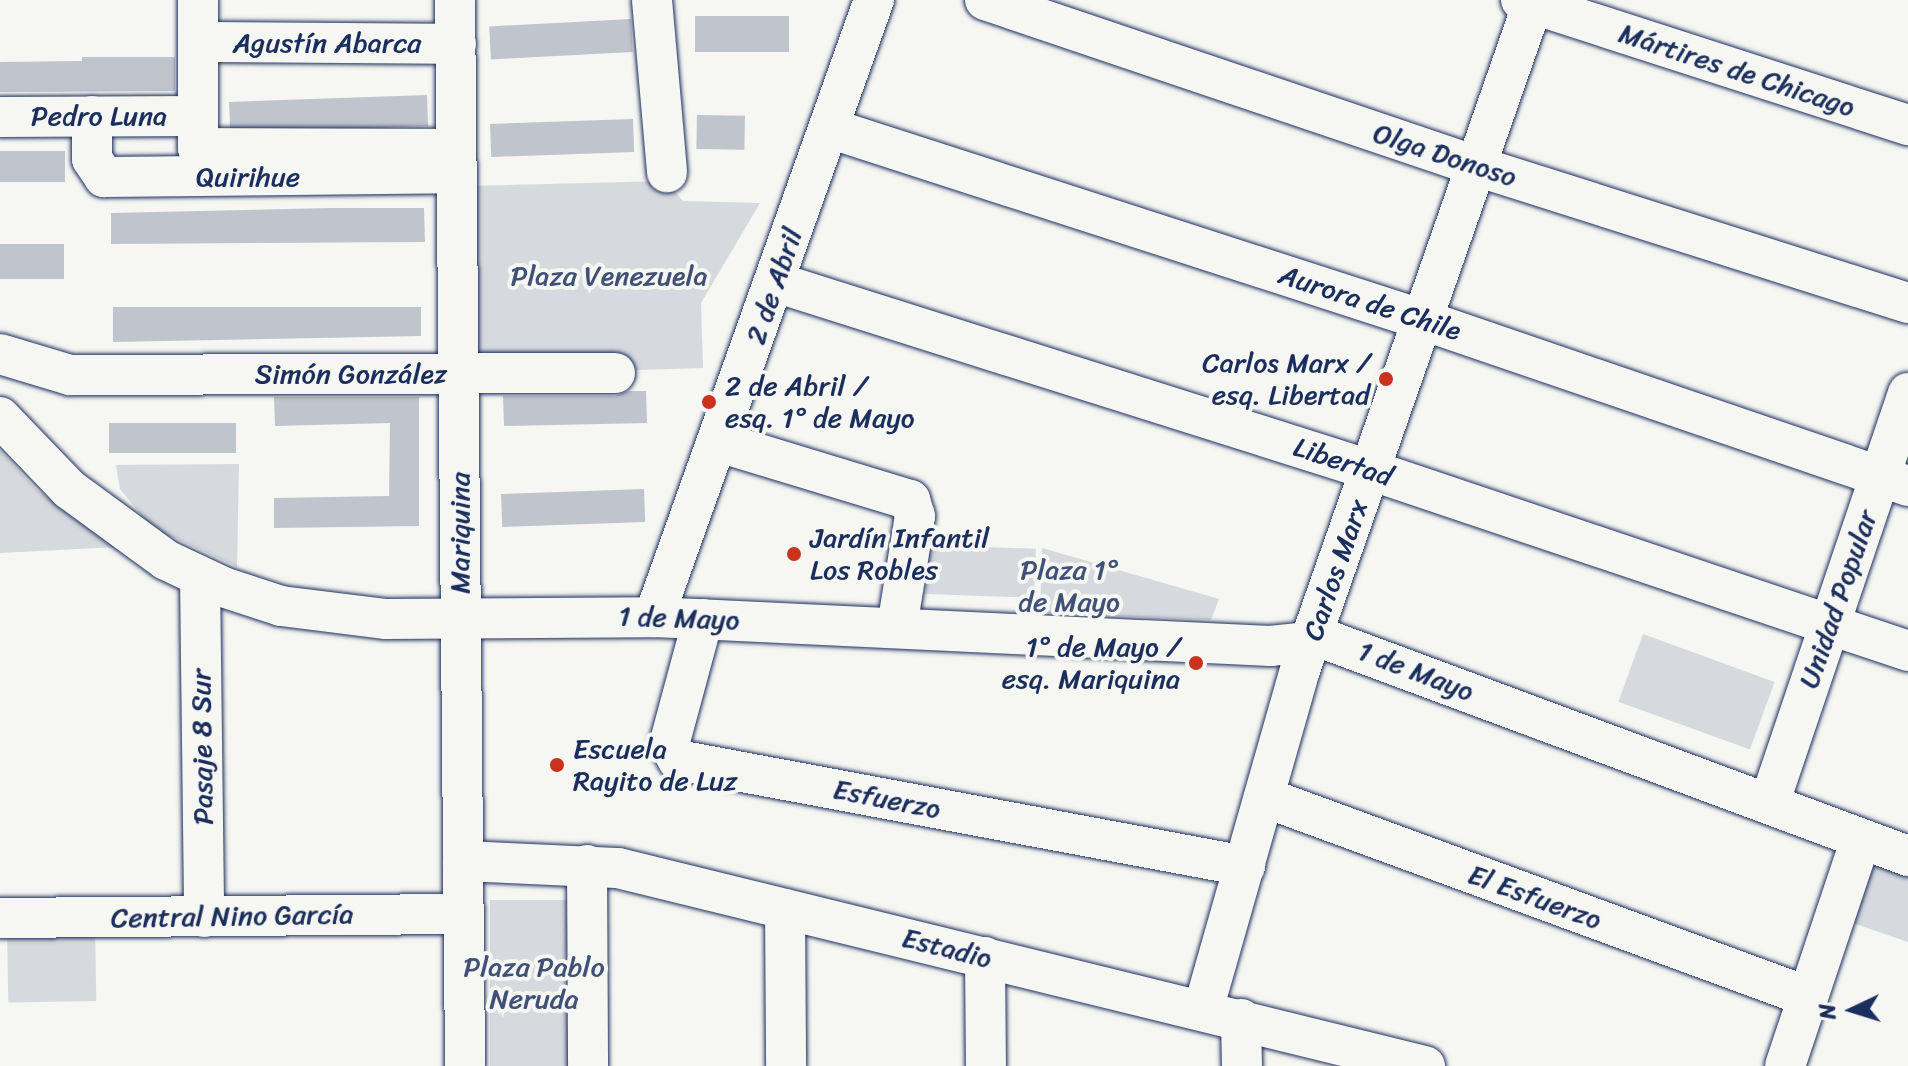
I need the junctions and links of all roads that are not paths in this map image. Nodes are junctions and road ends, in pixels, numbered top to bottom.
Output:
1 (198, 0) edge
2 (455, 0) edge
3 (652, 0) edge
4 (874, 0) edge
5 (985, 0) edge
6 (1529, 1) edge
7 (198, 42) junction
8 (456, 44) junction
9 (92, 116) junction
10 (0, 117) edge
11 (1908, 125) edge
12 (829, 128) junction
13 (198, 132) junction
14 (457, 161) junction
15 (1476, 166) junction
16 (667, 172) dead end
17 (775, 282) junction
18 (1908, 303) edge
19 (1423, 320) junction
20 (0, 354) edge
21 (615, 373) dead end
22 (459, 374) junction
23 (1908, 393) edge
24 (0, 417) edge
25 (719, 442) junction
26 (1370, 470) junction
27 (1894, 481) edge
28 (200, 577) junction
29 (460, 617) junction
30 (654, 617) junction
31 (703, 619) junction
32 (1830, 622) junction
33 (897, 627) junction
34 (1311, 640) junction
35 (1908, 651) edge
36 (1264, 797) junction
37 (1769, 804) junction
38 (1861, 839) junction
39 (1908, 856) edge
40 (463, 861) junction
41 (587, 865) junction
42 (1245, 866) junction
43 (785, 909) junction
44 (463, 914) junction
45 (204, 917) junction
46 (0, 918) edge
47 (985, 957) junction
48 (1806, 996) junction
49 (1203, 1010) junction
50 (1241, 1019) junction
51 (465, 1066) edge
52 (588, 1066) edge
53 (786, 1066) edge
54 (986, 1066) edge
55 (1242, 1066) edge
56 (1425, 1066) edge
57 (1785, 1066) edge

1 - 7 street
2 - 8 street, Mariquina
3 - 16 street
4 - 12 street, 2 de Abril
5 - 15 street, Olga Donoso
6 - 11 street, Mártires de Chicago
6 - 15 street, Carlos Marx
7 - 8 street, Agustín Abarca
7 - 13 street
8 - 14 street, Mariquina
9 - 10 street, Pedro Luna
9 - 13 street, Pedro Luna
9 - 14 street, Quirihue
12 - 17 street, 2 de Abril
12 - 19 street, Aurora de Chile
13 - 14 street, Pedro Luna
14 - 22 street, Mariquina
15 - 18 street, Olga Donoso
15 - 19 street, Carlos Marx
17 - 25 street, 2 de Abril
17 - 26 street, Libertad
19 - 26 street, Carlos Marx
19 - 27 street, Aurora de Chile
20 - 22 street, Simón González
21 - 22 street, Simón González
22 - 29 street, Mariquina
23 - 27 street, Unidad Popular
24 - 28 street, 1 de Mayo
25 - 30 street, 2 de Abril
25 - 33 street
26 - 32 street, Libertad
26 - 34 street, Carlos Marx
27 - 32 street, Unidad Popular
28 - 29 street, 1 de Mayo
28 - 45 street, Pasaje 8 Sur
29 - 30 street, 1 de Mayo
29 - 40 street, Mariquina
30 - 31 street, 1 de Mayo
31 - 33 street, 1 de Mayo
31 - 42 street, Esfuerzo
32 - 35 street, Libertad
32 - 37 street, Unidad Popular
33 - 34 street, 1 de Mayo
34 - 36 street, Carlos Marx
34 - 37 street, 1 de Mayo
36 - 42 street, Carlos Marx
36 - 48 street, El Esfuerzo
37 - 38 street, 1 de Mayo
38 - 39 street, 1 de Mayo
38 - 48 street
40 - 41 street, Estadio
40 - 44 street, Mariquina
41 - 43 street, Estadio
41 - 52 street
42 - 49 street, Carlos Marx
43 - 47 street, Estadio
43 - 53 street
44 - 45 street, Central Nino García
44 - 51 street, Mariquina
45 - 46 street, Central Nino García
47 - 49 street, Estadio
47 - 54 street
48 - 57 street
49 - 50 street, Estadio
50 - 55 street
50 - 56 street, Estadio

